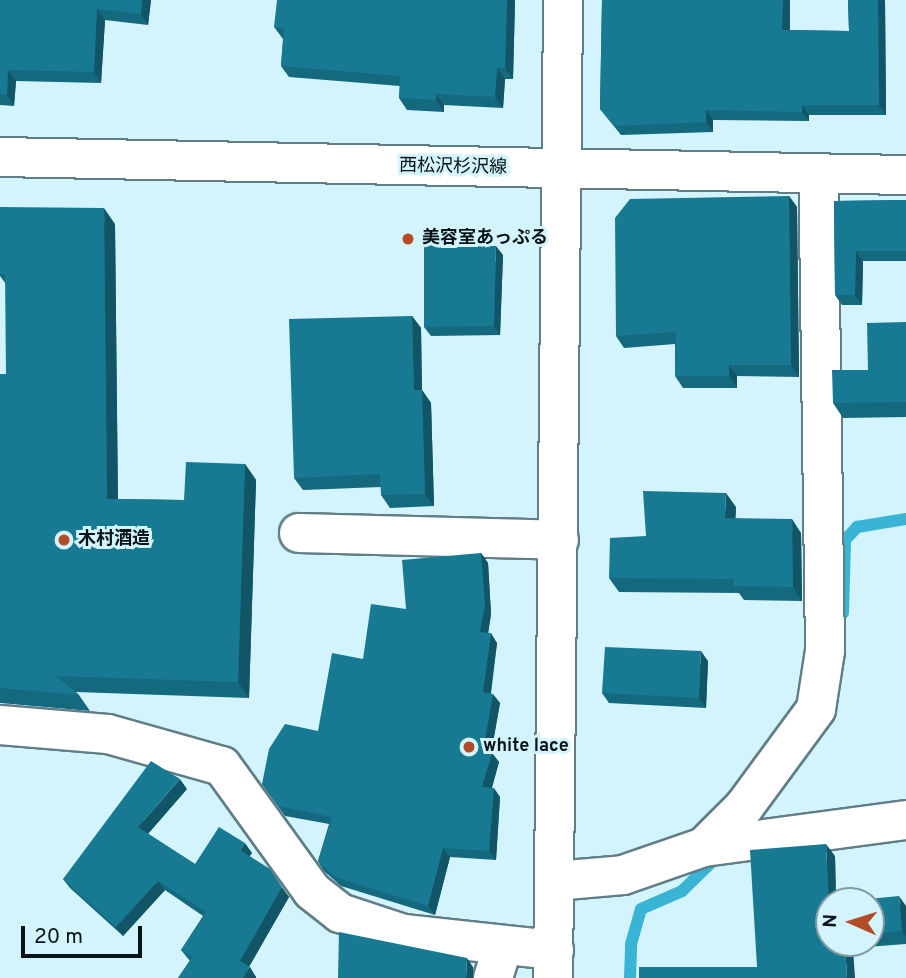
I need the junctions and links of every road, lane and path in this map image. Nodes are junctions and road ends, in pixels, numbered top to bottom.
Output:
1 (563, 0) edge
2 (0, 157) edge
3 (561, 171) junction
4 (818, 174) junction
5 (906, 175) edge
6 (299, 533) dead end
7 (559, 540) junction
8 (0, 725) edge
9 (906, 820) edge
10 (704, 846) junction
11 (555, 881) junction
12 (498, 961) edge
13 (554, 964) edge

1 - 3 street
2 - 3 street, 西松沢杉沢線
3 - 4 street, 西松沢杉沢線
3 - 7 street
4 - 5 street, 西松沢杉沢線
4 - 10 street
6 - 7 street
7 - 11 street
8 - 12 street
9 - 10 street
10 - 11 street
11 - 13 street
12 - 13 street

